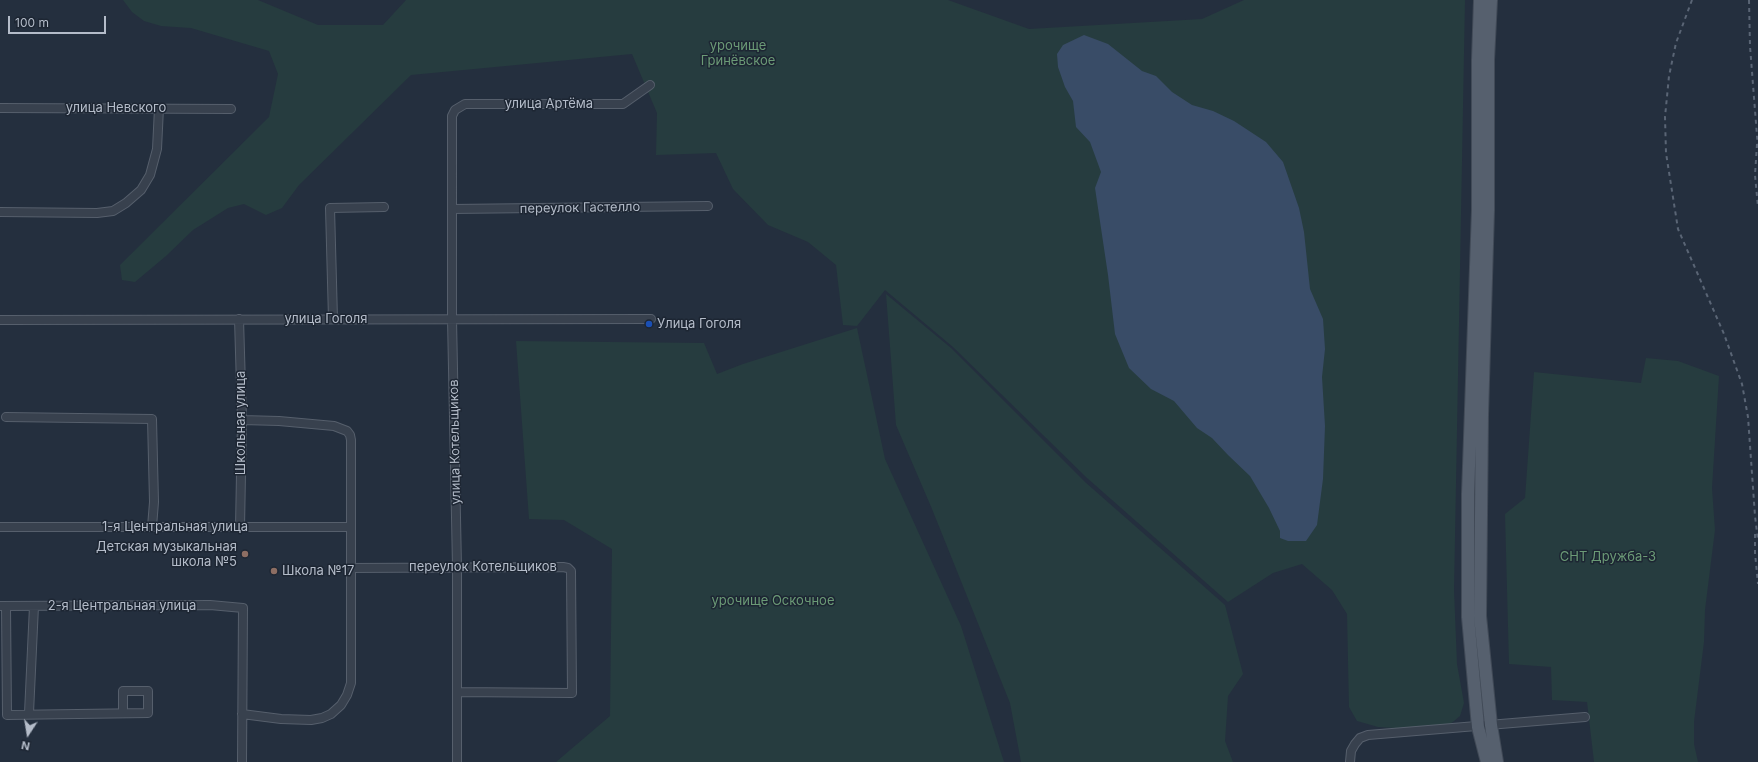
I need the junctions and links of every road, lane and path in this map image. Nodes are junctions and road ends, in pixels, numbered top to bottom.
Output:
1 (1480, 0) edge
2 (1491, 0) edge
3 (650, 85) dead end
4 (0, 108) edge
5 (159, 108) junction
6 (231, 109) dead end
7 (452, 121) joint
8 (708, 206) dead end
9 (384, 207) dead end
10 (452, 209) junction
11 (0, 212) edge
12 (239, 319) junction
13 (333, 319) junction
14 (452, 319) junction
15 (652, 319) dead end
16 (0, 320) edge
17 (6, 417) dead end
18 (242, 420) junction
19 (0, 527) edge
20 (152, 527) junction
21 (240, 527) junction
22 (350, 527) junction
23 (457, 567) junction
24 (350, 568) junction
25 (3, 606) edge
26 (34, 606) junction
27 (457, 692) junction
28 (29, 714) junction
29 (123, 714) dead end
30 (242, 714) junction
31 (1585, 717) dead end
32 (1491, 725) junction
33 (1478, 727) junction
34 (242, 762) edge
35 (458, 762) edge
36 (1350, 762) edge
37 (1487, 762) edge
38 (1498, 762) edge

1 - 33 main road
2 - 32 main road
3 - 7 street, улица Артёма
4 - 5 street, улица Невского
5 - 6 street, улица Невского
5 - 11 street
7 - 10 street, улица Котельщиков
8 - 10 street, переулок Гастелло
9 - 13 street
10 - 14 street, улица Котельщиков
12 - 13 street, улица Гоголя
12 - 16 street, улица Гоголя
12 - 18 street, Школьная улица
13 - 14 street, улица Гоголя
14 - 15 street, улица Гоголя
14 - 23 street, улица Котельщиков
17 - 20 street
18 - 21 street, Школьная улица
18 - 22 street
19 - 20 street, 1-я Центральная улица
20 - 21 street, 1-я Центральная улица
21 - 22 street, 1-я Центральная улица
22 - 24 street
23 - 24 street, переулок Котельщиков
23 - 27 street, улица Котельщиков
23 - 27 street, переулок Котельщиков
24 - 30 street
25 - 26 street, 2-я Центральная улица
25 - 28 street
26 - 28 street
26 - 30 street, 2-я Центральная улица
27 - 35 street, улица Котельщиков
28 - 29 street
30 - 34 street
31 - 32 street
32 - 33 street
32 - 38 main road
33 - 36 street
33 - 37 main road

